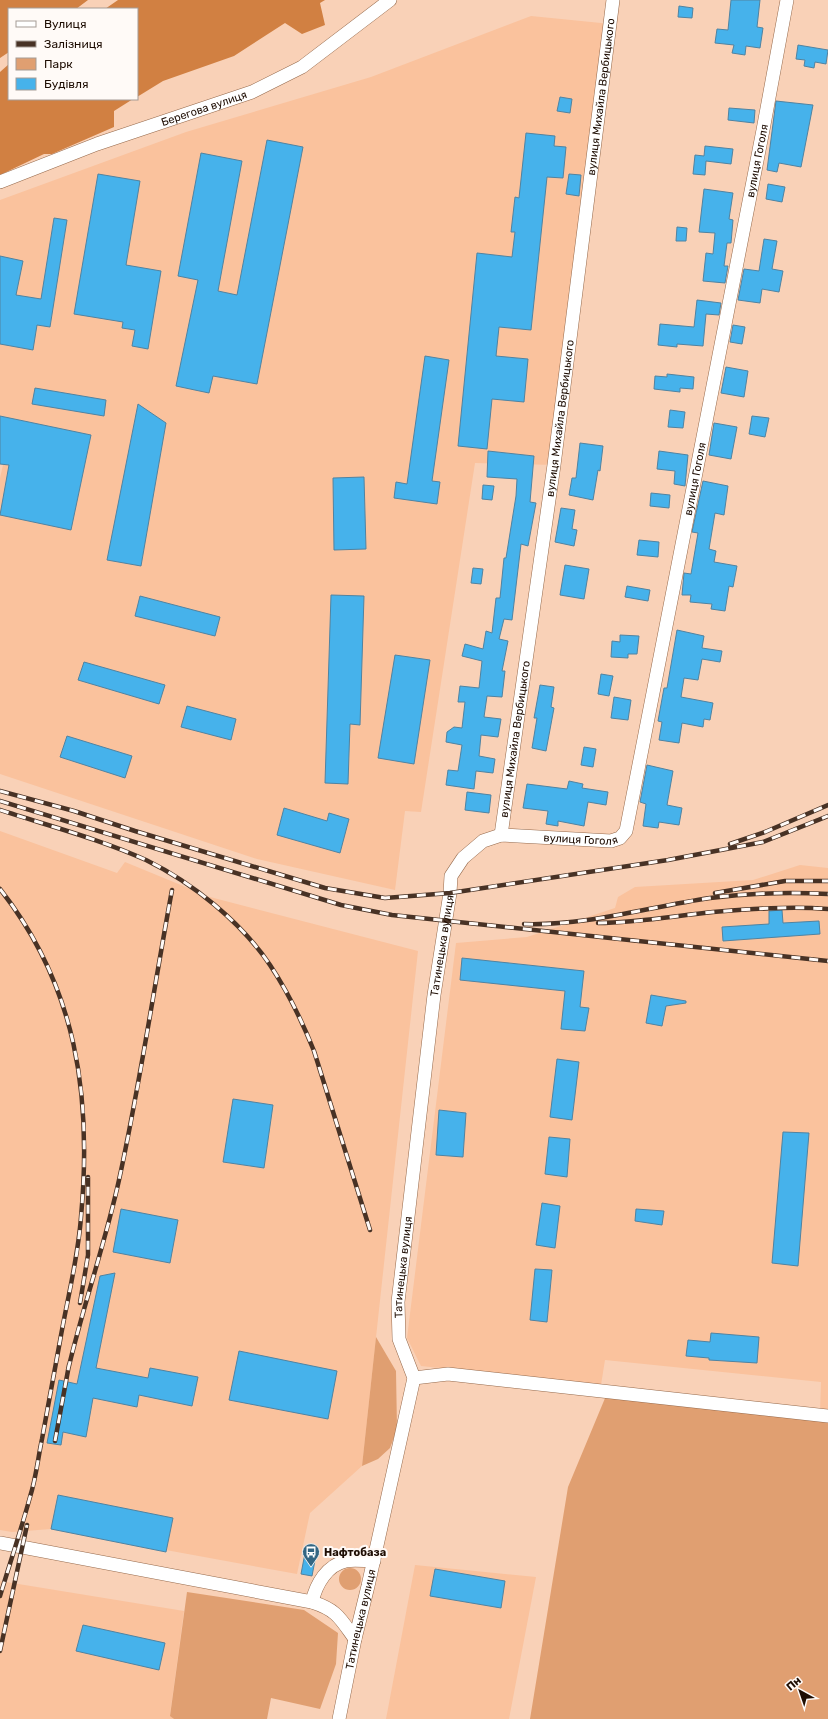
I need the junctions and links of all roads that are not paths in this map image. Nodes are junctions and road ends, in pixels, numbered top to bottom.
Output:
1 (390, 0) edge
2 (613, 0) edge
3 (787, 0) edge
4 (0, 182) edge
5 (501, 835) junction
6 (414, 1378) junction
7 (828, 1416) edge
8 (0, 1543) edge
9 (374, 1561) junction
10 (312, 1602) junction
11 (355, 1639) junction
12 (339, 1719) edge

1 - 4 street, Берегова вулиця
2 - 5 street, вулиця Михайла Вербицького
3 - 5 street, вулиця Гоголя
5 - 6 street, Татинецька вулиця
6 - 7 street
6 - 9 street, Татинецька вулиця
8 - 10 street
9 - 10 street
9 - 11 street, Татинецька вулиця
10 - 11 street
11 - 12 street, Татинецька вулиця

